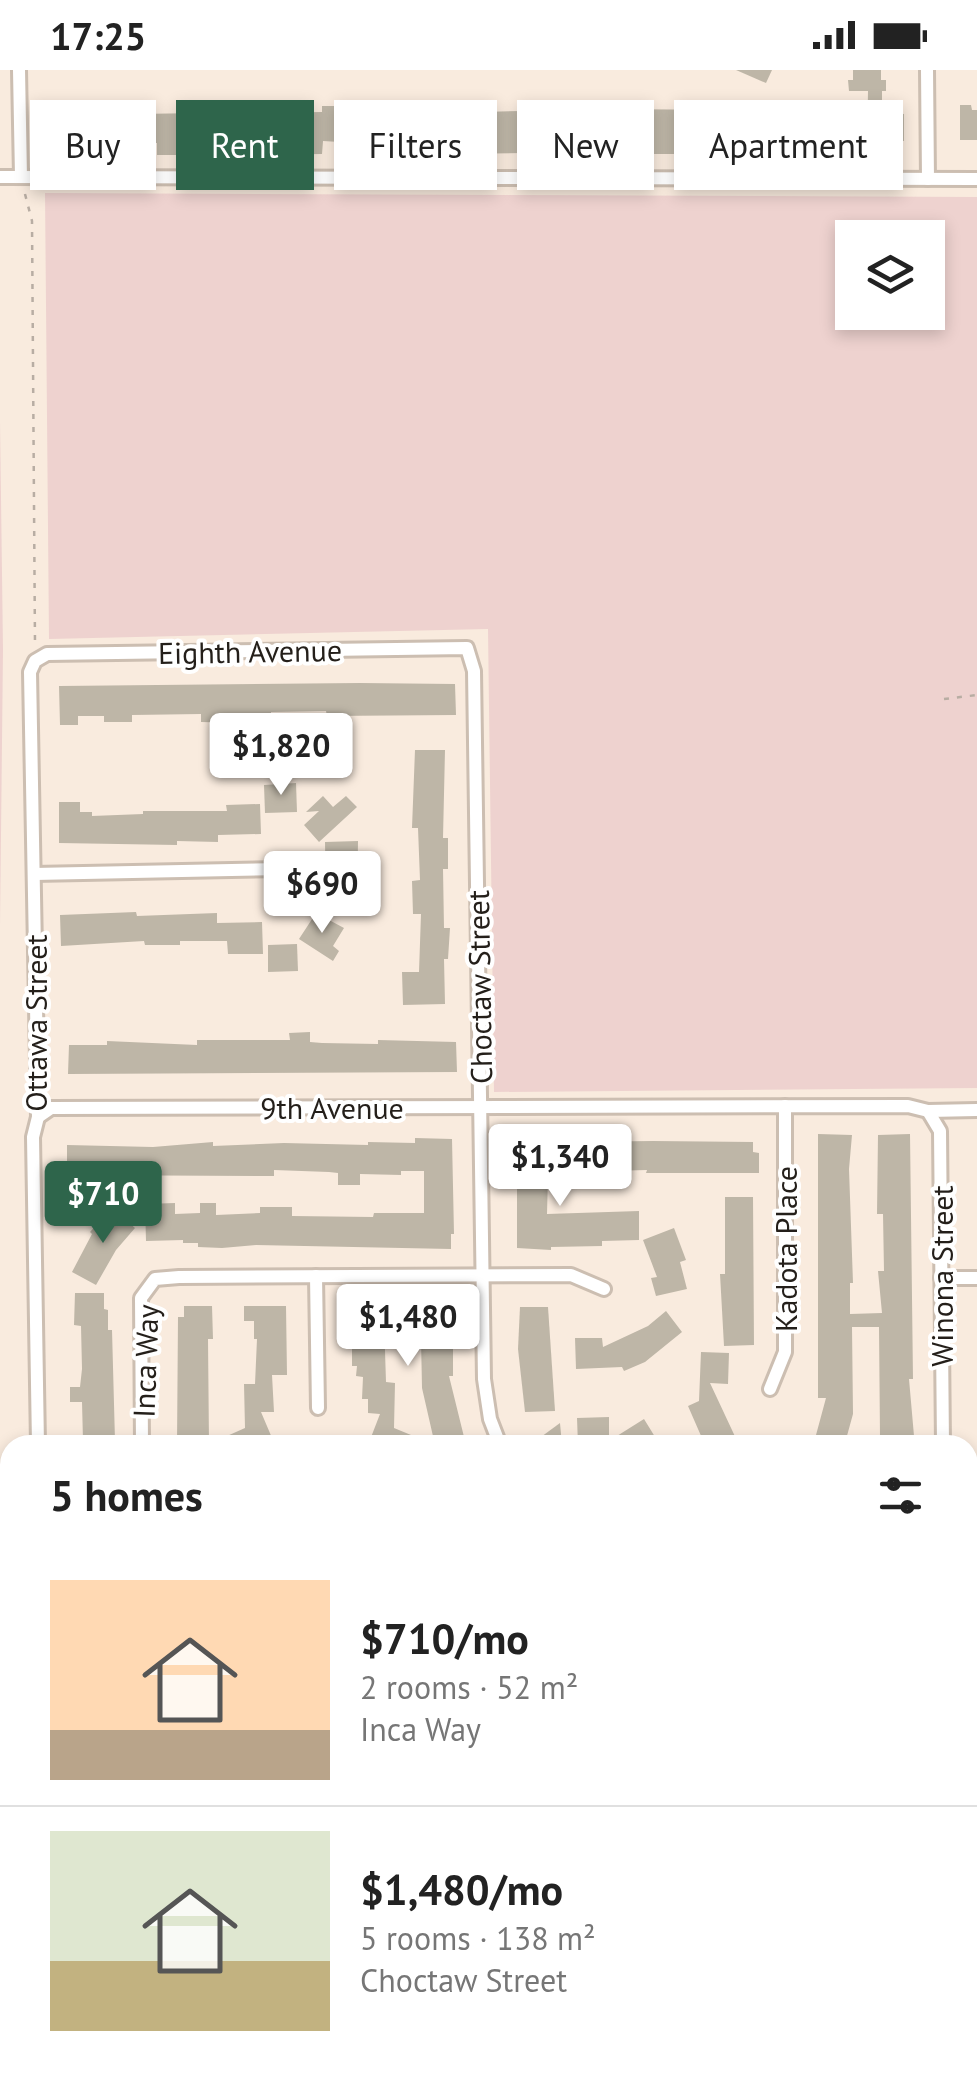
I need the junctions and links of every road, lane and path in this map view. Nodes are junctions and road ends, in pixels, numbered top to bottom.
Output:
1 (19, 70) edge
2 (927, 70) edge
3 (21, 177) junction
4 (0, 178) edge
5 (928, 178) junction
6 (977, 178) edge
7 (467, 648) joint
8 (36, 661) junction
9 (977, 696) edge
10 (944, 699) dead end
11 (284, 869) dead end
12 (34, 874) junction
13 (480, 1106) junction
14 (784, 1106) junction
15 (977, 1110) edge
16 (928, 1111) junction
17 (38, 1117) junction
18 (316, 1276) junction
19 (484, 1276) junction
20 (941, 1278) junction
21 (977, 1278) edge
22 (604, 1290) dead end
23 (770, 1390) dead end
24 (318, 1408) dead end
25 (38, 1435) edge
26 (142, 1435) edge
27 (496, 1435) edge
28 (943, 1435) edge

1 - 3 street
2 - 5 street
3 - 4 street
3 - 5 street
3 - 8 path
5 - 6 street
7 - 8 street, Eighth Avenue
7 - 13 street, Choctaw Street
8 - 12 street, Ottawa Street
9 - 10 path
11 - 12 street
12 - 17 street, Ottawa Street
13 - 14 street, 9th Avenue
13 - 17 street, 9th Avenue
13 - 19 street, Choctaw Street
14 - 16 street, 9th Avenue
14 - 23 street, Kadota Place
15 - 16 street, 9th Avenue
16 - 20 street, Winona Street
17 - 25 street, Ottawa Street
18 - 19 street
18 - 24 street
18 - 26 street, Inca Way
19 - 22 street
19 - 27 street, Choctaw Street
20 - 21 street
20 - 28 street, Winona Street

